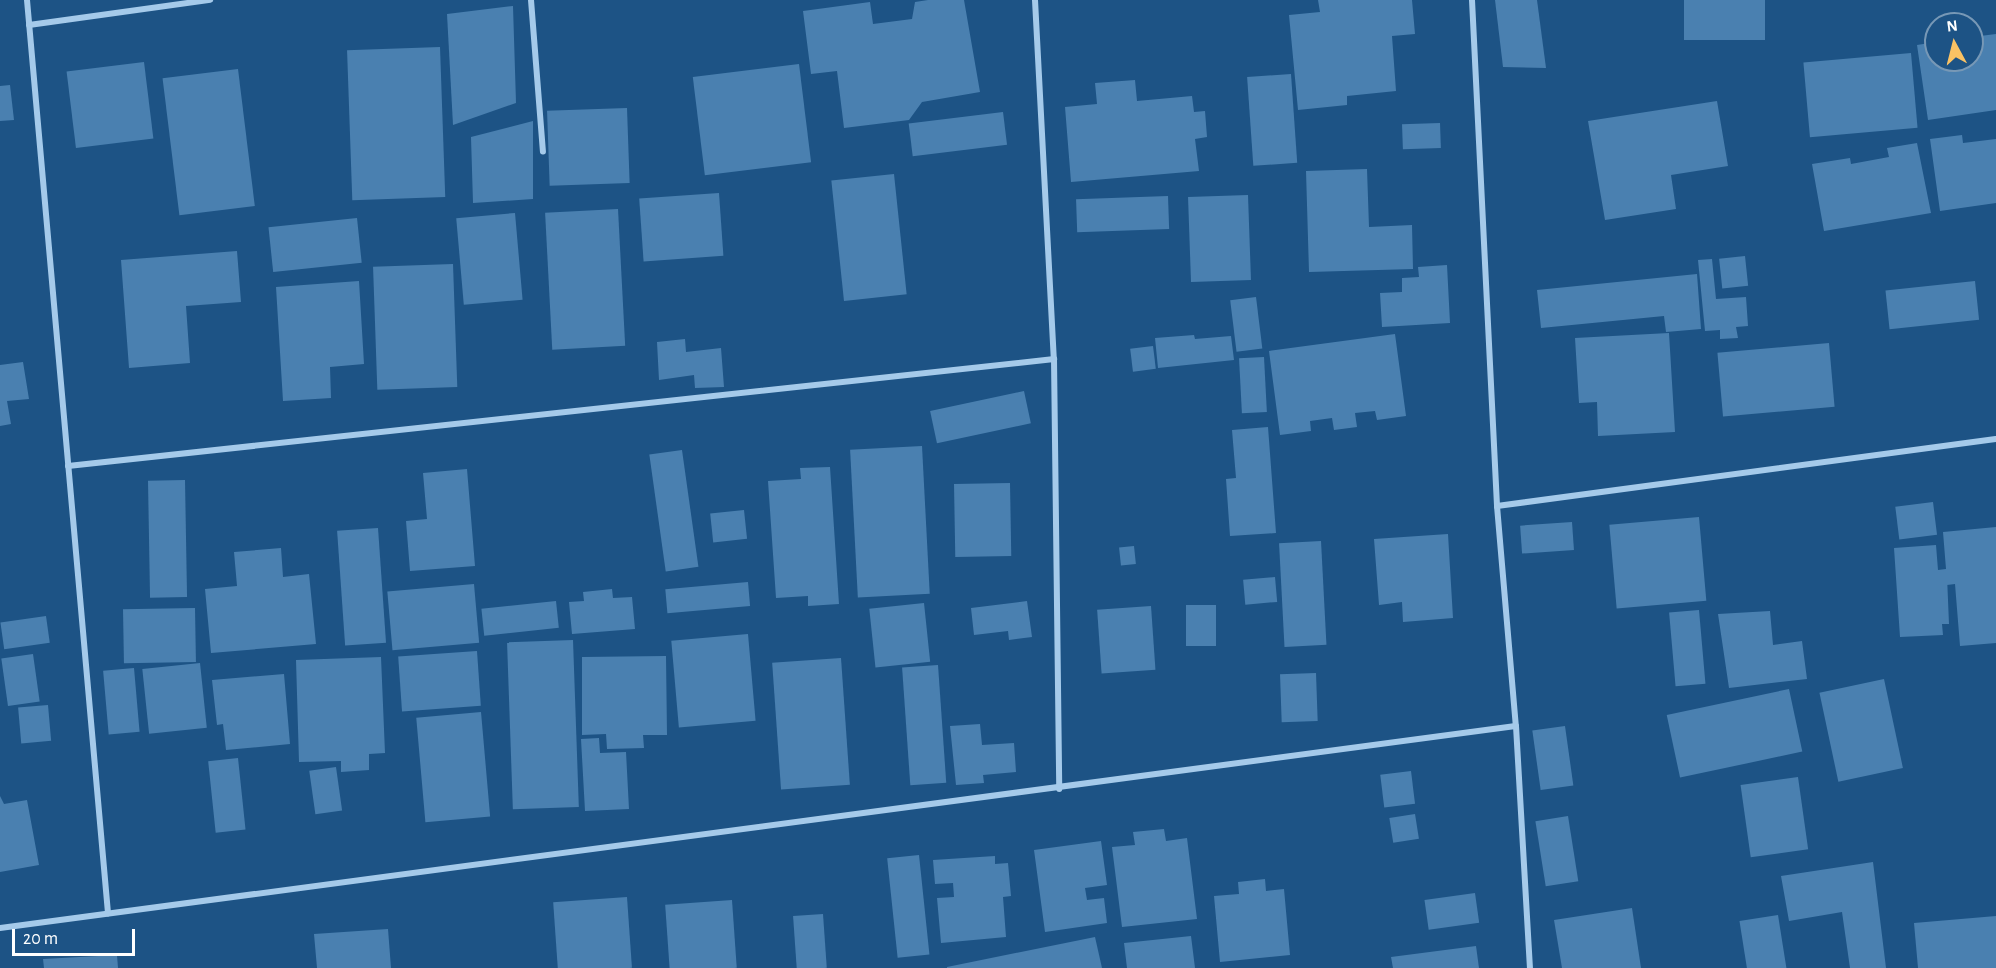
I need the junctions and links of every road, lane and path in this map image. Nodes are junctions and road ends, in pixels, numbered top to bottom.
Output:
1 (27, 0) edge
2 (210, 0) edge
3 (531, 0) edge
4 (1035, 0) edge
5 (1472, 0) edge
6 (29, 25) junction
7 (543, 152) dead end
8 (1054, 359) junction
9 (1996, 438) edge
10 (68, 466) junction
11 (1497, 506) junction
12 (1516, 726) junction
13 (1059, 789) junction
14 (108, 913) junction
15 (0, 928) edge
16 (1530, 968) edge

1 - 6 street
2 - 6 street
3 - 7 street
4 - 8 street
5 - 11 street
6 - 10 street
8 - 10 street
8 - 13 street
9 - 11 street
10 - 14 street
11 - 12 street
12 - 13 street
12 - 16 street
13 - 14 street
14 - 15 street

